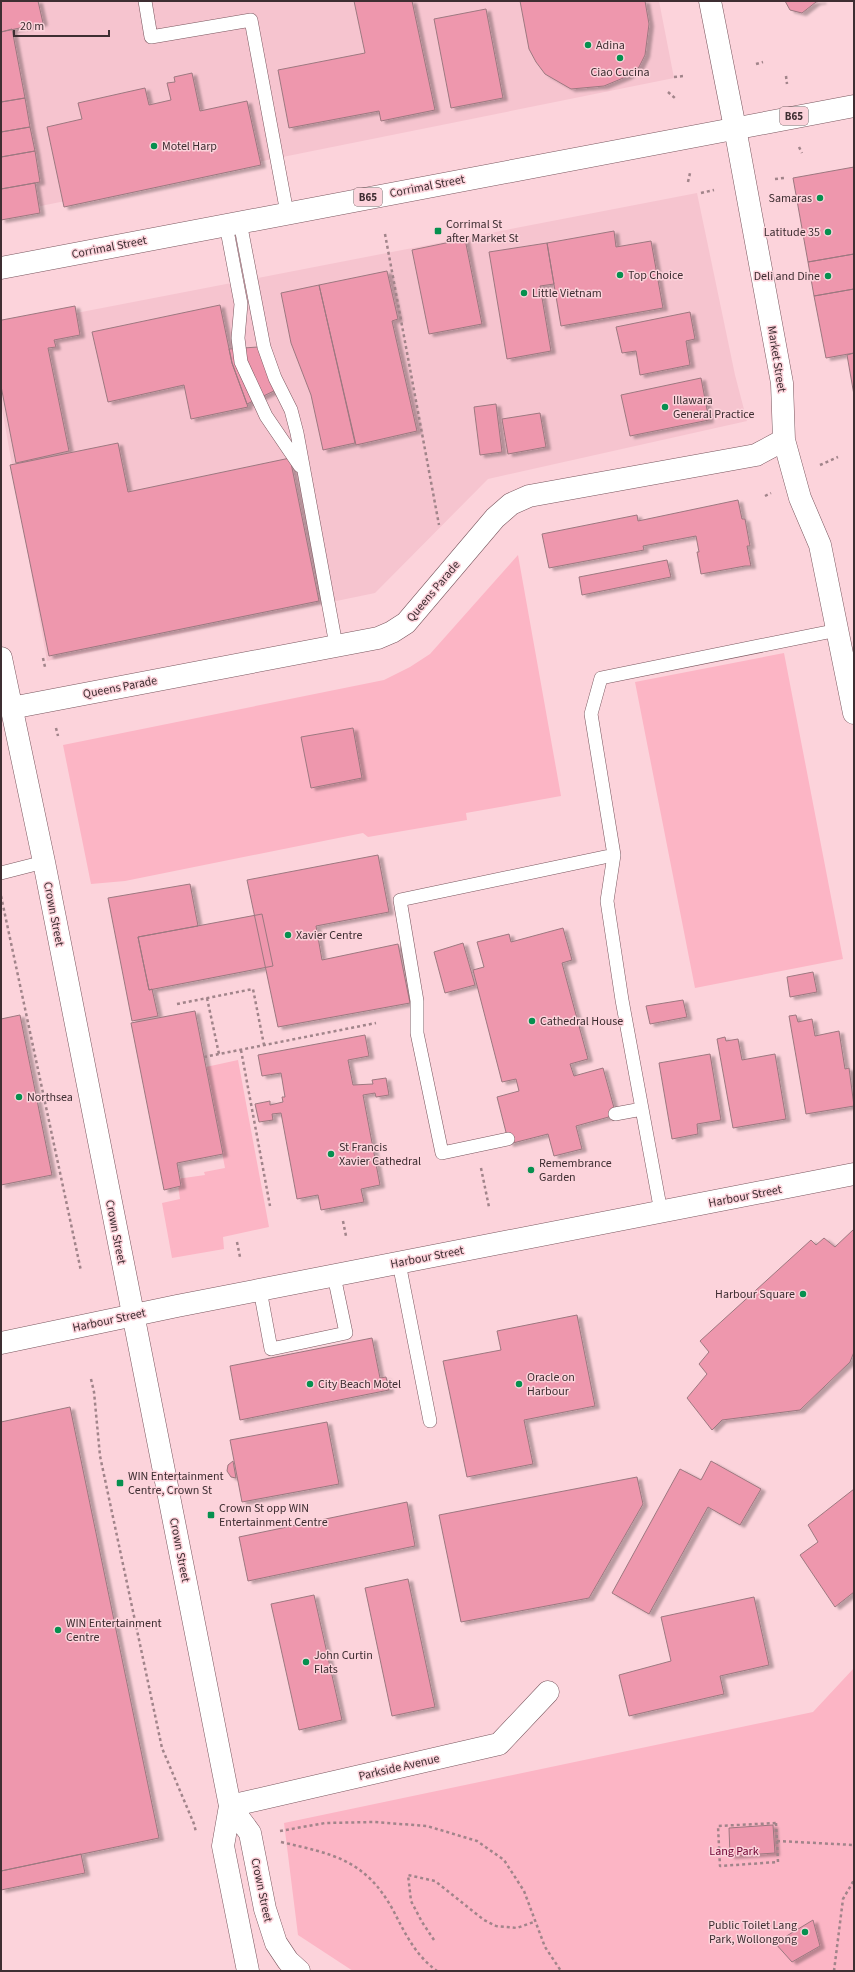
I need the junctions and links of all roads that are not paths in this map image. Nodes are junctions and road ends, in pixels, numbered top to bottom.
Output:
1 (145, 1) edge
2 (710, 1) edge
3 (854, 106) edge
4 (735, 128) junction
5 (287, 213) junction
6 (233, 223) junction
7 (1, 268) edge
8 (784, 440) junction
9 (307, 487) junction
10 (838, 630) junction
11 (336, 645) junction
12 (1, 658) edge
13 (850, 671) edge
14 (11, 708) junction
15 (854, 713) edge
16 (614, 856) junction
17 (44, 862) junction
18 (1, 873) edge
19 (642, 1110) junction
20 (615, 1114) dead end
21 (508, 1139) dead end
22 (854, 1174) edge
23 (661, 1212) junction
24 (399, 1263) junction
25 (334, 1276) junction
26 (260, 1290) junction
27 (133, 1315) junction
28 (1, 1343) edge
29 (430, 1421) dead end
30 (548, 1692) dead end
31 (230, 1806) junction
32 (248, 1971) edge
33 (299, 1971) edge

1 - 5 lane
2 - 4 street, Market Street
3 - 4 street, Corrimal Street / B65
4 - 5 street, Corrimal Street / B65
4 - 8 street, Market Street
5 - 6 street, Corrimal Street / B65
6 - 7 street, Corrimal Street / B65
6 - 9 lane
6 - 9 lane
8 - 10 street, Market Street
8 - 11 street, Queens Parade
9 - 11 lane
10 - 13 street, Market Street
10 - 16 lane
11 - 14 street, Queens Parade
12 - 14 street, Crown Street
13 - 15 street, Market Street
14 - 17 street, Crown Street
16 - 19 lane
16 - 21 lane
17 - 18 lane
17 - 27 street, Crown Street
19 - 20 lane
19 - 23 lane
22 - 23 street, Harbour Street
23 - 24 street, Harbour Street
24 - 25 street, Harbour Street
24 - 29 lane
25 - 26 street, Harbour Street
25 - 26 lane
26 - 27 street, Harbour Street
27 - 28 street, Harbour Street
27 - 31 street, Crown Street
30 - 31 street, Parkside Avenue
31 - 32 street, Crown Street
31 - 33 street, Crown Street

